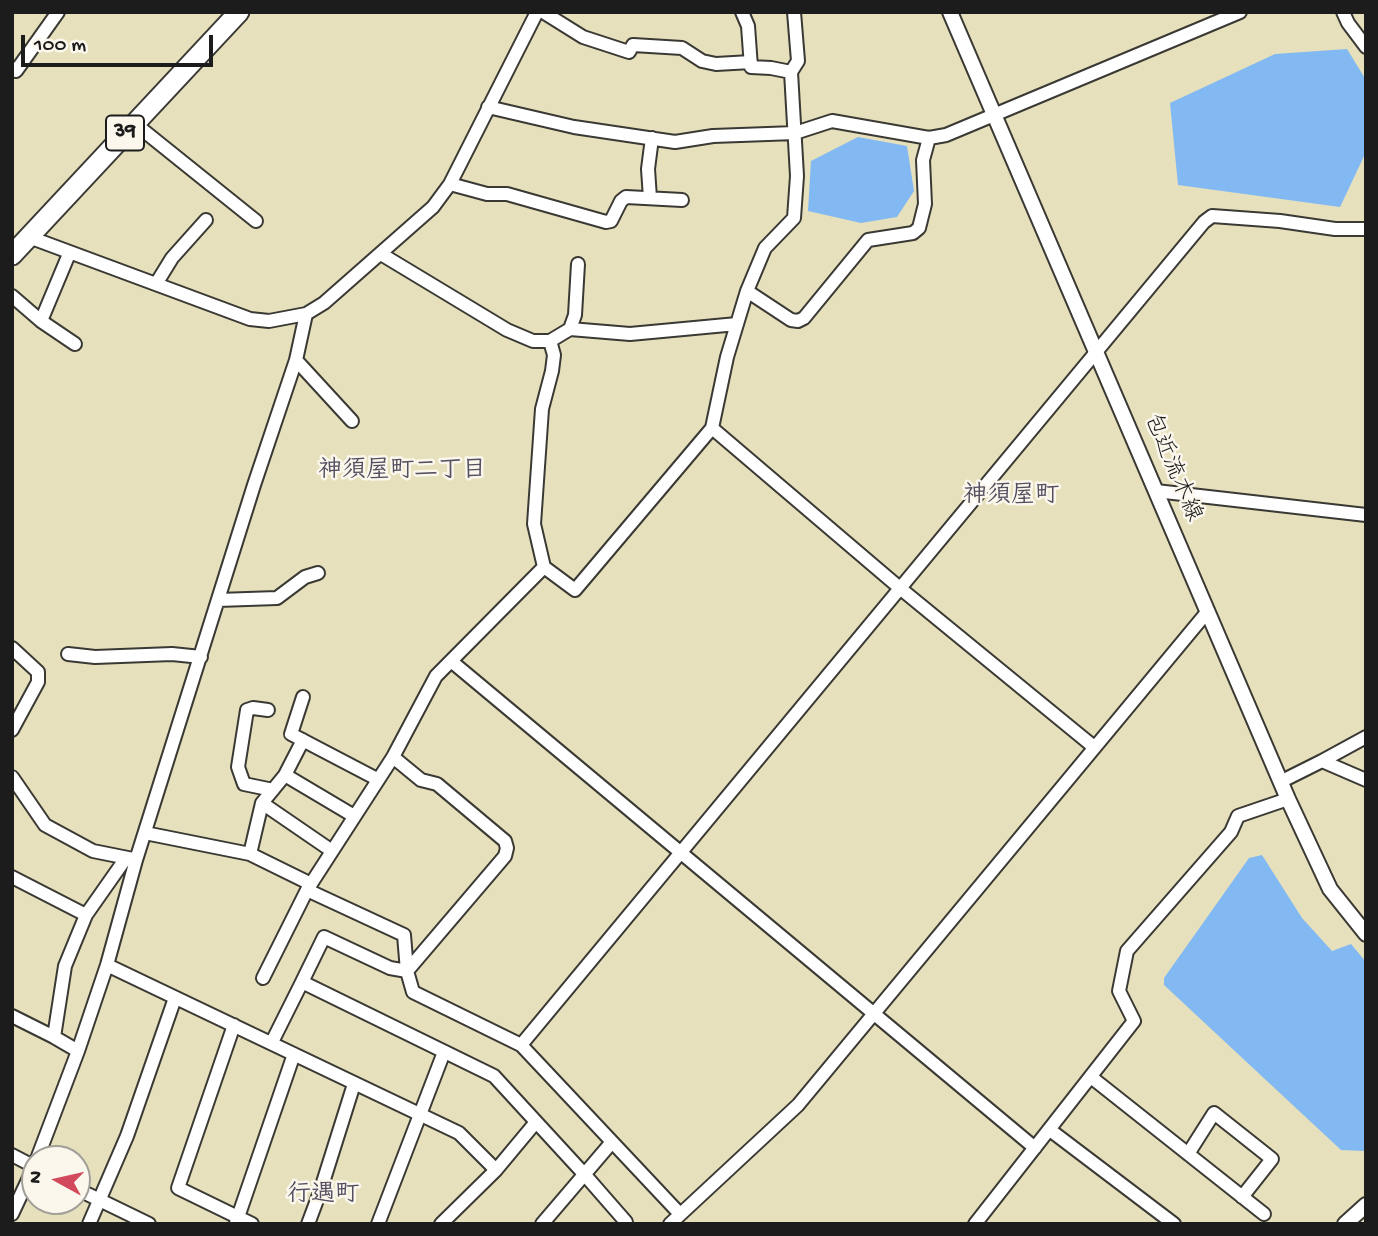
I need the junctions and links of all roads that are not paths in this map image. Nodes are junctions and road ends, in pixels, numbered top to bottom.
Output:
1 (58, 12) edge
2 (239, 12) edge
3 (537, 12) edge
4 (543, 12) edge
5 (742, 12) edge
6 (794, 12) edge
7 (950, 12) edge
8 (1240, 12) edge
9 (1343, 12) edge
10 (1366, 47) edge
11 (751, 62) junction
12 (12, 68) edge
13 (791, 72) junction
14 (488, 107) junction
15 (994, 116) junction
16 (134, 123) junction
17 (795, 133) junction
18 (652, 138) junction
19 (929, 138) junction
20 (450, 184) junction
21 (650, 198) junction
22 (682, 200) dead end
23 (206, 220) dead end
24 (256, 221) dead end
25 (1366, 229) edge
26 (29, 237) junction
27 (69, 254) junction
28 (381, 254) junction
29 (12, 255) edge
30 (578, 264) dead end
31 (156, 285) junction
32 (747, 291) junction
33 (12, 296) edge
34 (306, 314) junction
35 (41, 321) junction
36 (737, 324) junction
37 (570, 329) junction
38 (550, 341) junction
39 (75, 344) dead end
40 (1096, 351) junction
41 (296, 360) junction
42 (352, 421) dead end
43 (712, 428) junction
44 (1156, 491) junction
45 (1366, 515) edge
46 (544, 567) junction
47 (318, 573) dead end
48 (901, 589) junction
49 (218, 600) junction
50 (1208, 611) junction
51 (68, 654) dead end
52 (15, 657) edge
53 (201, 657) junction
54 (451, 661) junction
55 (303, 697) dead end
56 (268, 710) dead end
57 (12, 730) edge
58 (1366, 737) edge
59 (303, 740) junction
60 (1094, 747) junction
61 (393, 757) junction
62 (1322, 761) junction
63 (285, 775) junction
64 (12, 777) edge
65 (377, 779) junction
66 (1366, 780) edge
67 (1282, 781) junction
68 (273, 790) junction
69 (1288, 799) junction
70 (262, 803) junction
71 (354, 816) junction
72 (145, 833) junction
73 (332, 851) junction
74 (250, 854) junction
75 (682, 854) junction
76 (131, 859) junction
77 (12, 877) edge
78 (309, 887) junction
79 (86, 915) junction
80 (1366, 934) edge
81 (107, 965) junction
82 (407, 971) junction
83 (263, 978) dead end
84 (302, 982) junction
85 (175, 998) junction
86 (874, 1014) junction
87 (12, 1016) edge
88 (234, 1025) junction
89 (54, 1037) junction
90 (272, 1042) junction
91 (521, 1045) junction
92 (78, 1051) junction
93 (444, 1052) junction
94 (294, 1054) junction
95 (1091, 1077) junction
96 (354, 1084) junction
97 (418, 1115) junction
98 (536, 1122) junction
99 (1050, 1130) junction
100 (612, 1142) junction
101 (42, 1145) edge
102 (1035, 1148) junction
103 (1188, 1154) junction
104 (496, 1170) junction
105 (585, 1175) junction
106 (21, 1185) edge
107 (91, 1196) edge
108 (1242, 1197) junction
109 (101, 1201) junction
110 (1366, 1205) edge
111 (679, 1213) junction
112 (12, 1214) edge
113 (1264, 1214) dead end
114 (237, 1221) edge
115 (976, 1223) edge
116 (89, 1224) edge
117 (149, 1224) edge
118 (251, 1224) edge
119 (308, 1224) edge
120 (378, 1224) edge
121 (441, 1224) edge
122 (542, 1224) edge
123 (624, 1224) edge
124 (670, 1224) edge
125 (1174, 1224) edge
126 (1345, 1224) edge

1 - 12 street
2 - 16 main road, 39
3 - 14 street
4 - 11 street
5 - 11 street
6 - 13 street
7 - 15 street, 包近流木線
8 - 15 street
9 - 10 street
11 - 13 street
13 - 17 street
14 - 18 street
14 - 20 street
15 - 19 street
15 - 40 street, 包近流木線
16 - 24 street
16 - 26 main road, 39
17 - 18 street
17 - 19 street
17 - 32 street
18 - 21 street
19 - 32 street
20 - 21 street
20 - 28 street
21 - 22 street
23 - 31 street
25 - 40 street
26 - 27 street
26 - 29 main road, 39
27 - 31 street
27 - 35 street
28 - 34 street
28 - 38 street
30 - 37 street
31 - 34 street
32 - 36 street
33 - 35 street
34 - 41 street
35 - 39 street
36 - 37 street
36 - 43 street
37 - 38 street
38 - 46 street
40 - 44 street, 包近流木線
40 - 48 street
41 - 42 street
41 - 49 street
43 - 46 street
43 - 48 street
44 - 45 street
44 - 50 street, 包近流木線
46 - 54 street
47 - 49 street
48 - 60 street
48 - 75 street
49 - 53 street
50 - 60 street
50 - 67 street, 包近流木線
51 - 53 street
52 - 57 street
53 - 72 street
54 - 61 street
54 - 75 street
55 - 59 street
56 - 68 street
58 - 62 street
59 - 63 street
59 - 65 street
60 - 86 street
61 - 65 street
61 - 82 street
62 - 66 street
62 - 67 street
63 - 68 street
63 - 71 street
64 - 76 street
65 - 71 street
67 - 69 street, 包近流木線
68 - 70 street
69 - 80 street, 包近流木線
69 - 95 street
70 - 73 street
70 - 74 street
71 - 73 street
72 - 74 street
72 - 76 street
73 - 78 street
74 - 78 street
75 - 86 street
75 - 91 street
76 - 79 street
76 - 81 street
77 - 79 street
78 - 82 street
78 - 83 street
79 - 89 street
81 - 85 street
81 - 92 street
82 - 84 street
82 - 91 street
84 - 90 street
84 - 93 street
85 - 88 street
85 - 109 street
86 - 102 street
86 - 111 street
87 - 89 street
88 - 90 street
88 - 114 street
89 - 92 street
90 - 94 street
91 - 100 street
92 - 101 street
93 - 97 street
93 - 98 street
94 - 96 street
94 - 114 street
95 - 99 street
95 - 103 street
96 - 97 street
96 - 119 street
97 - 104 street
97 - 120 street
98 - 104 street
98 - 105 street
99 - 102 street
99 - 125 street
100 - 105 street
100 - 111 street
102 - 115 street
103 - 108 street
103 - 108 street
104 - 121 street
105 - 122 street
105 - 123 street
106 - 112 street
107 - 109 street
108 - 113 street
109 - 116 street
109 - 117 street
110 - 126 street
111 - 124 street
114 - 118 street

